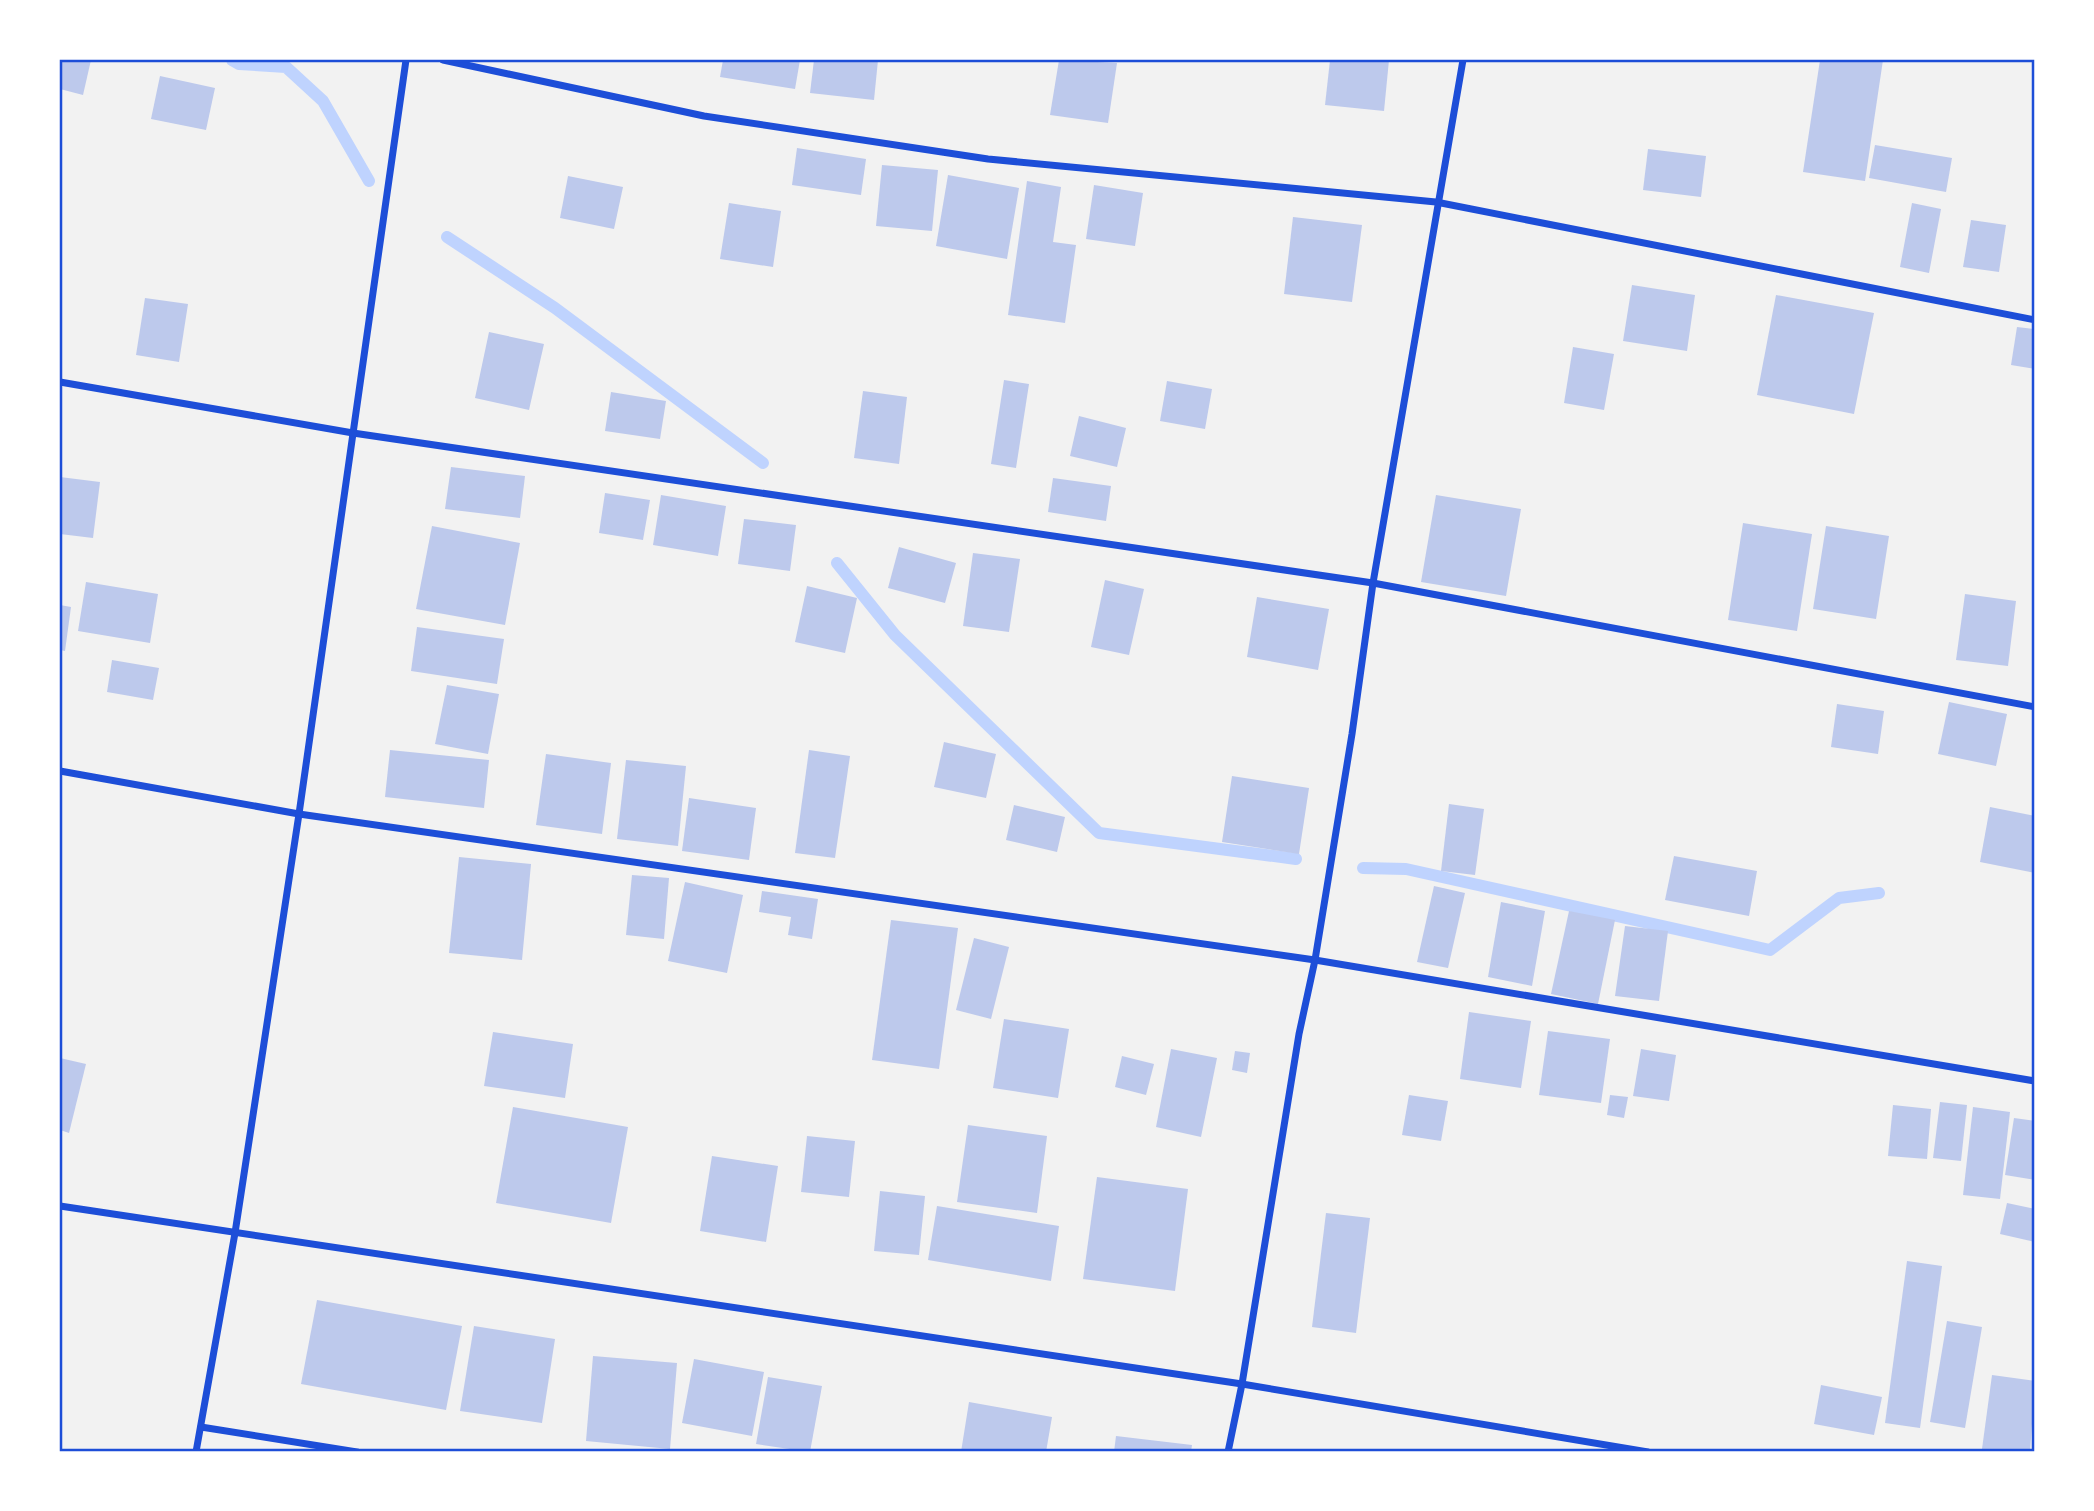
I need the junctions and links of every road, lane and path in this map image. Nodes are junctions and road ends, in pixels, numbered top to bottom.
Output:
1 (406, 60) edge
2 (443, 60) edge
3 (1463, 60) edge
4 (1436, 202) junction
5 (2035, 320) edge
6 (60, 382) edge
7 (353, 433) junction
8 (1373, 583) junction
9 (2035, 708) edge
10 (60, 771) edge
11 (299, 814) junction
12 (1315, 960) junction
13 (2035, 1081) edge
14 (60, 1206) edge
15 (235, 1233) junction
16 (1242, 1384) junction
17 (201, 1427) junction
18 (196, 1451) edge
19 (357, 1451) edge
20 (1228, 1451) edge
21 (1648, 1451) edge

1 - 7 street
2 - 4 street
3 - 4 street
4 - 5 street
4 - 8 street
6 - 7 street
7 - 8 street
7 - 11 street
8 - 9 street
8 - 12 street
10 - 11 street
11 - 12 street
11 - 15 street
12 - 13 street
12 - 16 street
14 - 15 street
15 - 16 street
15 - 17 street
16 - 20 street
16 - 21 street
17 - 18 street
17 - 19 street

